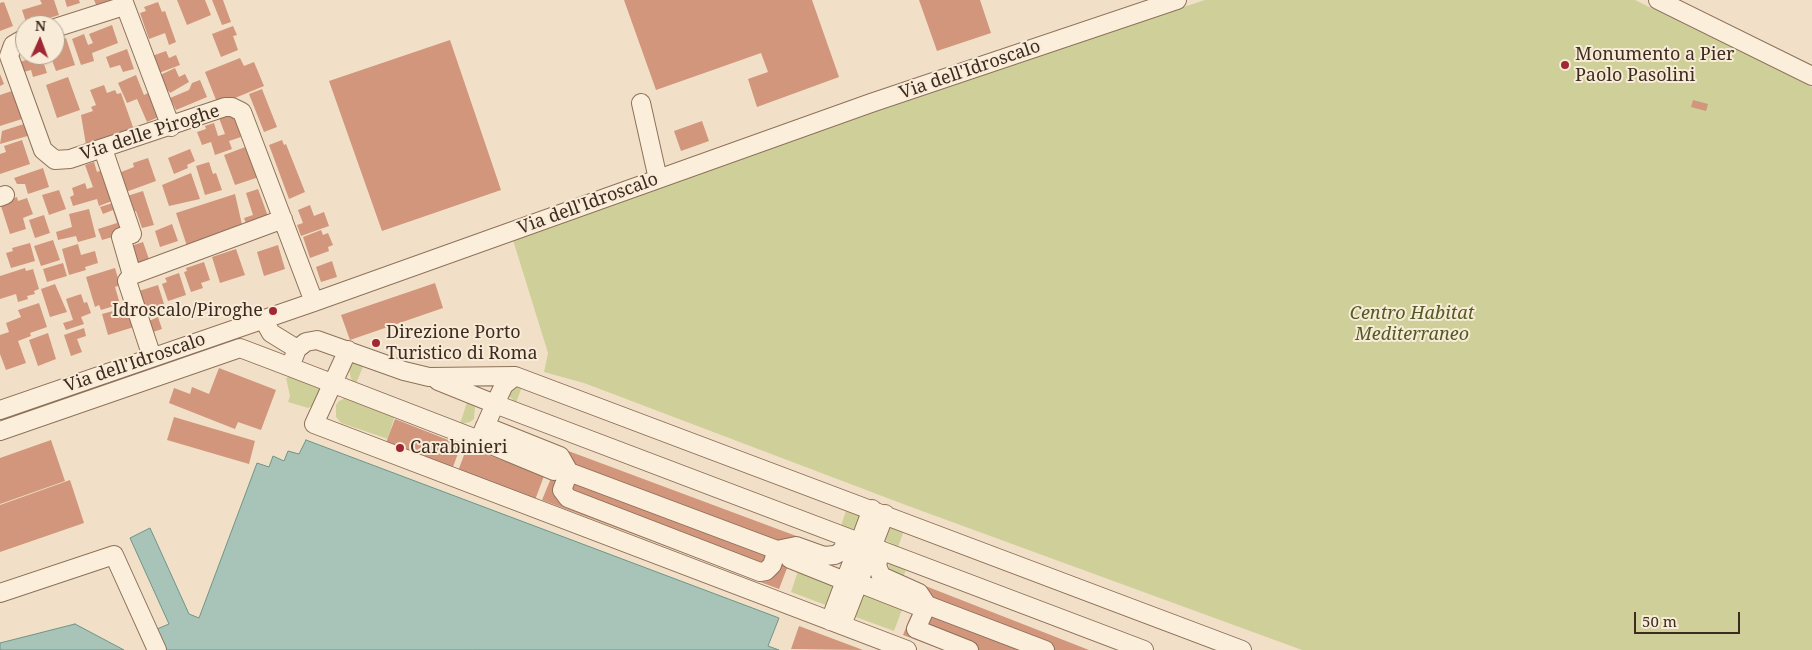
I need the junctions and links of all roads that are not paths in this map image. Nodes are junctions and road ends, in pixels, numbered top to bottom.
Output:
1 (1177, 0) edge
2 (1658, 0) edge
3 (124, 3) edge
4 (65, 24) edge
5 (15, 43) edge
6 (1812, 76) edge
7 (641, 103) dead end
8 (171, 126) junction
9 (103, 149) junction
10 (658, 179) junction
11 (283, 219) junction
12 (132, 275) junction
13 (314, 302) junction
14 (263, 319) junction
15 (298, 349) junction
16 (348, 350) junction
17 (152, 357) junction
18 (290, 367) junction
19 (515, 376) junction
20 (429, 377) junction
21 (332, 384) junction
22 (495, 404) junction
23 (0, 410) edge
24 (0, 431) edge
25 (482, 433) junction
26 (562, 471) junction
27 (879, 512) junction
28 (865, 545) junction
29 (783, 555) junction
30 (852, 582) junction
31 (0, 593) edge
32 (921, 605) junction
33 (836, 623) junction
34 (157, 650) edge
35 (907, 650) edge
36 (968, 650) edge
37 (1045, 650) edge
38 (1144, 650) edge
39 (1242, 650) edge

1 - 10 street, Via dell'Idroscalo
2 - 6 street
3 - 4 street
3 - 8 street
5 - 9 street, Via delle Piroghe
7 - 10 street
8 - 9 street, Via delle Piroghe
8 - 11 street, Via delle Piroghe
9 - 12 street
10 - 13 street, Via dell'Idroscalo
11 - 12 street
11 - 13 street, Via delle Piroghe
12 - 17 street
13 - 14 street, Via dell'Idroscalo
14 - 15 street
14 - 17 street, Via dell'Idroscalo
15 - 16 street
15 - 18 street
16 - 20 street
16 - 21 street
17 - 23 street, Via dell'Idroscalo
18 - 21 street
18 - 24 street
19 - 20 street
19 - 22 street
19 - 27 street
20 - 22 street
21 - 25 street
21 - 33 street
22 - 25 street
22 - 28 street
25 - 26 street
26 - 29 street
26 - 29 street
27 - 28 street
27 - 39 street
28 - 29 street
28 - 30 street
28 - 32 street
28 - 38 street
29 - 30 street
30 - 32 street
30 - 33 street
31 - 34 street
32 - 36 street
32 - 37 street
33 - 35 street

